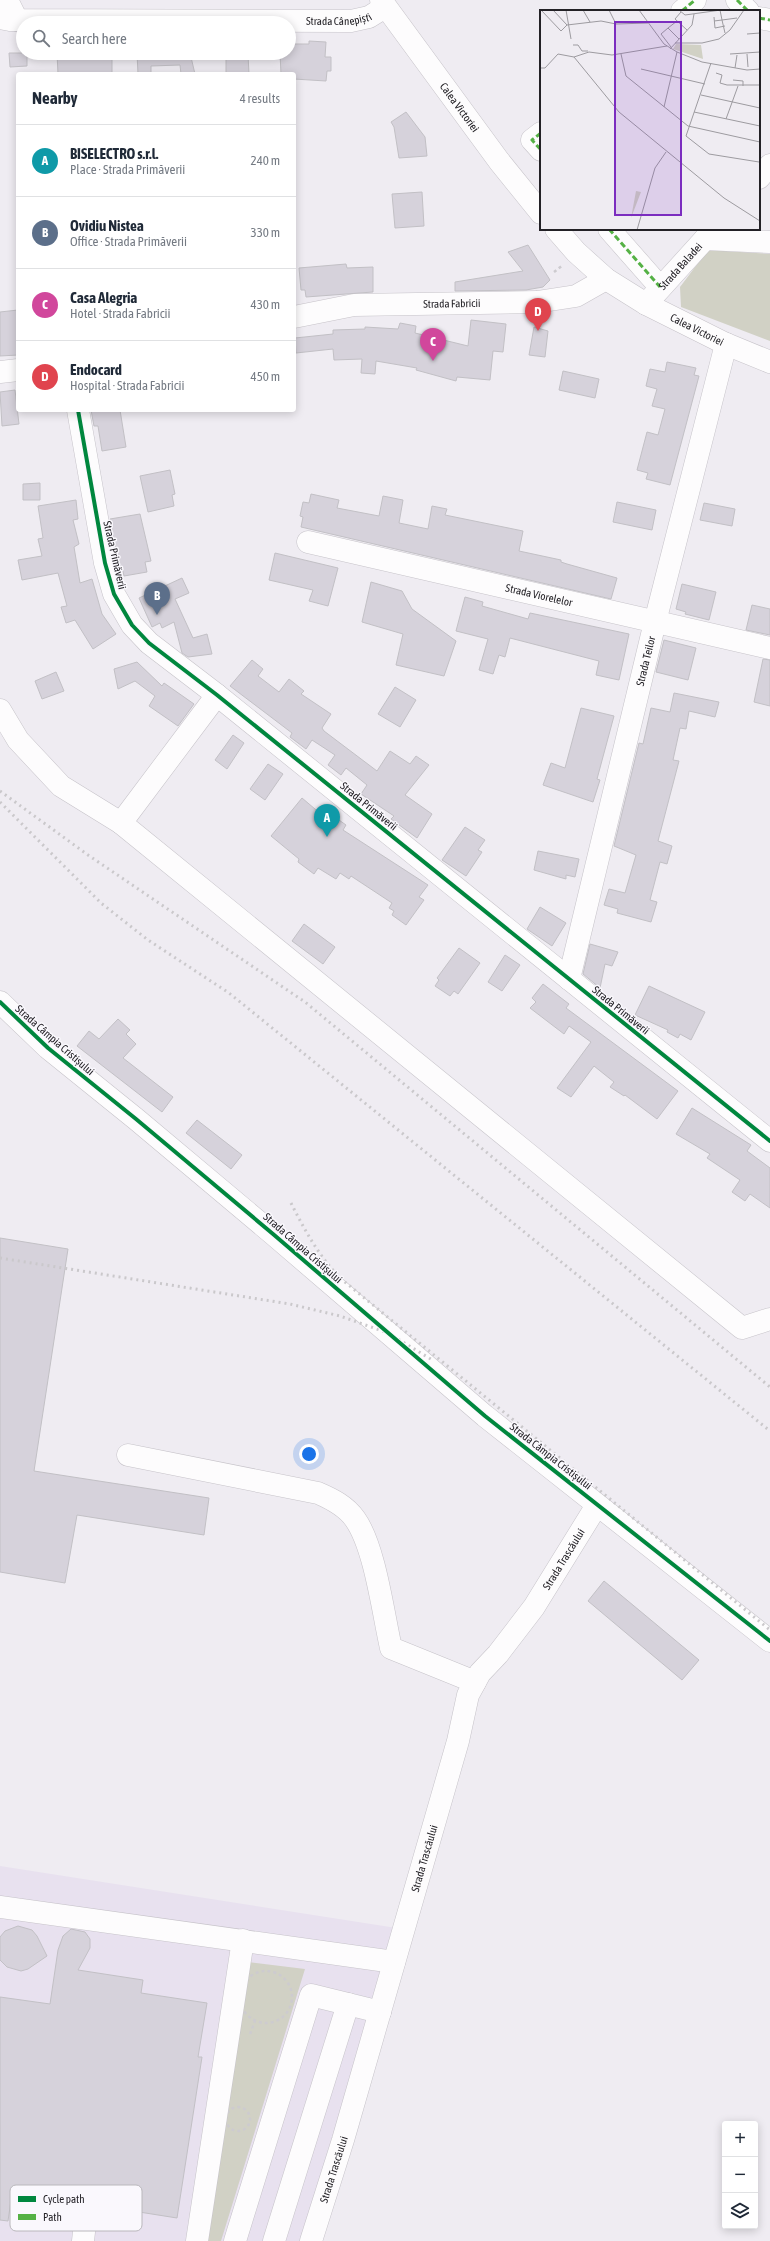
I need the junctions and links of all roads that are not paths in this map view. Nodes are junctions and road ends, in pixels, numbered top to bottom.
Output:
1 (7, 0) edge
2 (694, 0) edge
3 (737, 0) edge
4 (383, 3) edge
5 (683, 10) edge
6 (747, 10) edge
7 (760, 18) edge
8 (9, 19) edge
9 (770, 20) edge
10 (296, 21) edge
11 (540, 134) edge
12 (540, 149) edge
13 (770, 165) edge
14 (760, 177) edge
15 (540, 211) edge
16 (557, 230) edge
17 (611, 230) edge
18 (709, 234) edge
19 (770, 242) edge
20 (606, 279) junction
21 (660, 288) junction
22 (646, 304) junction
23 (296, 317) edge
24 (726, 344) junction
25 (770, 362) edge
26 (16, 370) edge
27 (0, 372) edge
28 (78, 412) edge
29 (308, 542) dead end
30 (655, 622) junction
31 (770, 648) edge
32 (217, 695) junction
33 (0, 710) edge
34 (121, 823) junction
35 (569, 980) junction
36 (0, 1002) edge
37 (770, 1141) edge
38 (770, 1320) edge
39 (128, 1455) dead end
40 (597, 1505) junction
41 (770, 1642) edge
42 (475, 1682) junction
43 (0, 1906) edge
44 (243, 1940) junction
45 (394, 1962) junction
46 (348, 2004) junction
47 (380, 2012) junction
48 (84, 2231) edge
49 (83, 2241) edge
50 (197, 2241) edge
51 (235, 2241) edge
52 (274, 2241) edge
53 (311, 2241) edge

1 - 8 street
2 - 5 street
3 - 6 street
4 - 10 street, Strada Cânepiști
4 - 15 street, Calea Victoriei
7 - 9 street
11 - 12 street
13 - 14 street
16 - 20 street, Calea Victoriei
17 - 21 street
18 - 19 street
18 - 21 street, Strada Baladei
20 - 22 street, Calea Victoriei
20 - 23 street, Strada Fabricii
21 - 22 street, Strada Baladei
22 - 24 street, Calea Victoriei
24 - 25 street, Calea Victoriei
24 - 30 street, Strada Teilor
26 - 27 street
28 - 32 street, Strada Primăverii
29 - 30 street, Strada Viorelelor
30 - 31 street, Strada Viorelelor
30 - 35 street, Strada Teilor
32 - 34 street
32 - 35 street, Strada Primăverii
33 - 34 street
34 - 38 street
35 - 37 street, Strada Primăverii
36 - 40 street, Strada Câmpia Cristișului
39 - 42 street
40 - 41 street, Strada Câmpia Cristișului
40 - 42 street, Strada Trascăului
42 - 45 street, Strada Trascăului
43 - 44 street
44 - 45 street
44 - 50 street
45 - 47 street, Strada Trascăului
46 - 47 street
46 - 51 street
46 - 52 street
47 - 53 street, Strada Trascăului
48 - 49 street

